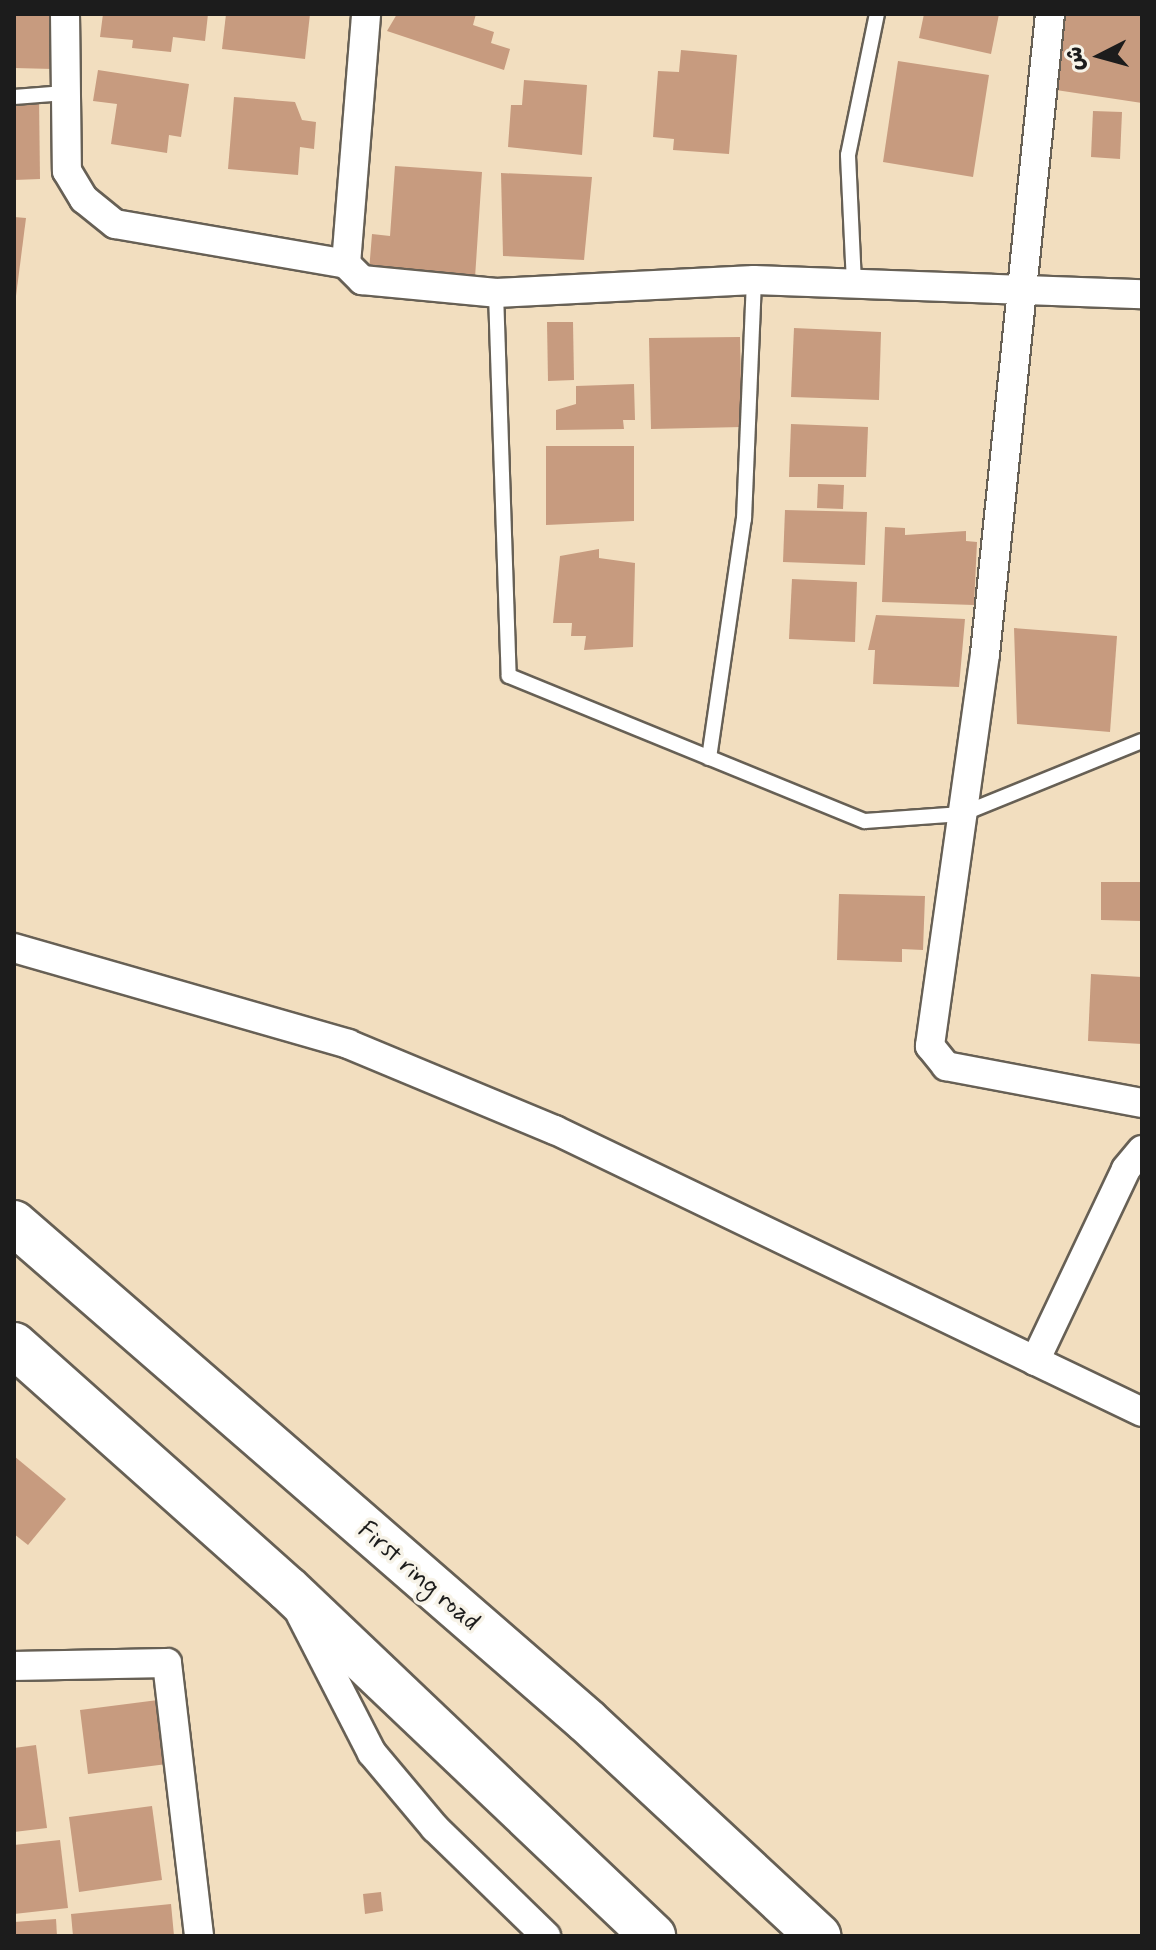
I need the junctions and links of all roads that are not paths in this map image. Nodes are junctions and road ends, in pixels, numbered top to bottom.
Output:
1 (65, 14) edge
2 (366, 14) edge
3 (877, 14) edge
4 (1050, 14) edge
5 (65, 93) junction
6 (14, 97) edge
7 (346, 264) junction
8 (754, 280) junction
9 (854, 283) junction
10 (1021, 290) junction
11 (496, 293) junction
12 (1142, 294) edge
13 (1142, 741) edge
14 (709, 758) junction
15 (962, 814) junction
16 (14, 948) edge
17 (1142, 1103) edge
18 (1142, 1150) edge
19 (14, 1223) edge
20 (14, 1345) edge
21 (1035, 1361) junction
22 (1142, 1412) edge
23 (288, 1589) junction
24 (14, 1666) edge
25 (199, 1936) edge
26 (546, 1936) edge
27 (653, 1936) edge
28 (818, 1936) edge

1 - 5 street
2 - 7 street
3 - 9 lane
4 - 10 street
5 - 6 lane
5 - 7 street
7 - 11 street
8 - 9 street
8 - 11 street
8 - 14 lane
9 - 10 street
10 - 12 street
10 - 15 street
11 - 14 lane
13 - 15 lane
14 - 15 lane
15 - 17 street
16 - 21 street
18 - 21 street
19 - 28 main road, First ring road
20 - 23 main road
21 - 22 street
23 - 26 street
23 - 27 main road
24 - 25 street

